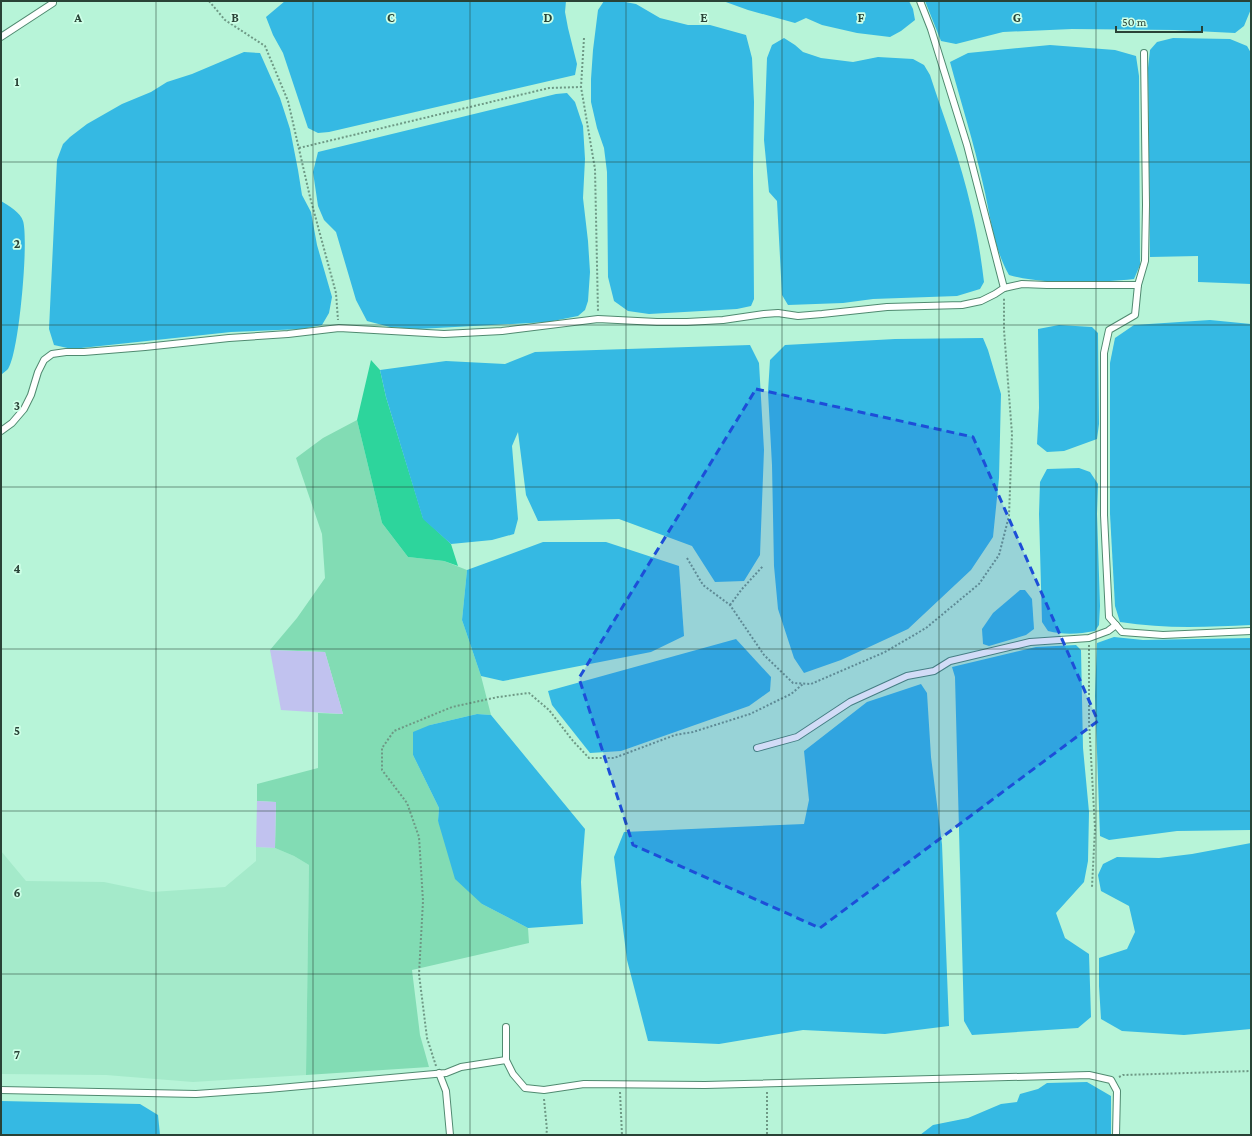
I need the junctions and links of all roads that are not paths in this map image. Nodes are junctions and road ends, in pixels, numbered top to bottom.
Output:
1 (53, 1) edge
2 (920, 1) edge
3 (1, 36) edge
4 (1144, 53) dead end
5 (1138, 285) junction
6 (1004, 288) junction
7 (1, 431) edge
8 (1116, 625) junction
9 (1251, 631) edge
10 (757, 748) dead end
11 (506, 1027) dead end
12 (506, 1060) junction
13 (439, 1073) junction
14 (1, 1090) edge
15 (450, 1135) edge
16 (1116, 1135) edge

1 - 3 lane
2 - 6 lane
4 - 5 lane
5 - 6 lane
5 - 8 lane
6 - 7 lane
8 - 9 lane
8 - 10 lane
11 - 12 lane
12 - 13 lane
12 - 16 lane
13 - 14 lane
13 - 15 lane

